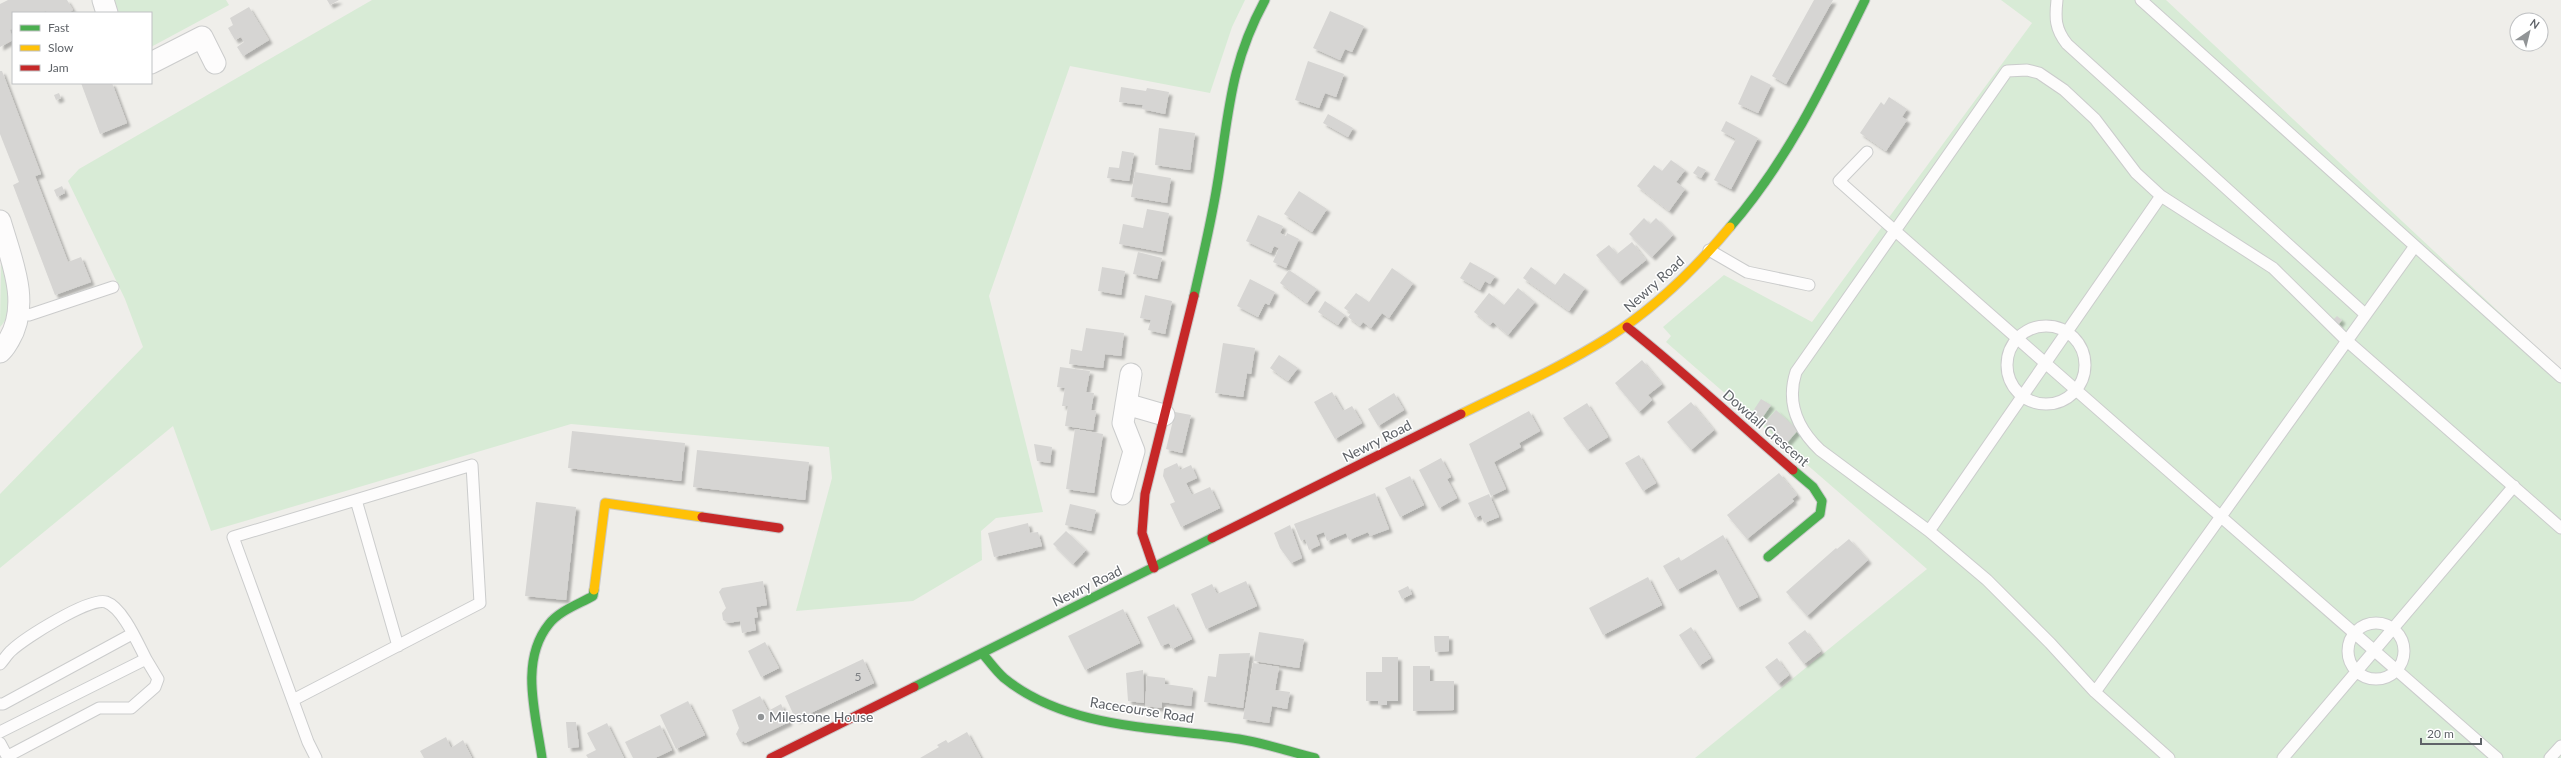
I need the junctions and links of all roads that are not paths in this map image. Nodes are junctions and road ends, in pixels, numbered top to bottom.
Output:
1 (103, 0) edge
2 (1264, 0) edge
3 (1865, 0) edge
4 (2058, 0) edge
5 (2141, 0) edge
6 (108, 12) edge
7 (152, 62) edge
8 (216, 63) dead end
9 (1867, 152) dead end
10 (2161, 196) junction
11 (0, 221) edge
12 (1894, 230) junction
13 (2415, 246) junction
14 (1709, 250) junction
15 (1809, 285) dead end
16 (113, 287) dead end
17 (18, 313) junction
18 (2365, 314) junction
19 (1627, 327) junction
20 (2067, 332) junction
21 (2016, 339) junction
22 (2346, 340) junction
23 (0, 352) edge
24 (2045, 365) junction
25 (1131, 374) dead end
26 (2561, 377) edge
27 (2076, 392) junction
28 (2023, 398) junction
29 (1126, 404) junction
30 (1164, 415) junction
31 (2514, 486) junction
32 (1122, 494) dead end
33 (356, 500) junction
34 (2221, 514) junction
35 (779, 528) dead end
36 (2561, 528) edge
37 (1929, 531) junction
38 (1768, 557) dead end
39 (1154, 568) junction
40 (2393, 628) junction
41 (2355, 633) junction
42 (132, 634) junction
43 (398, 646) junction
44 (2375, 650) junction
45 (982, 653) junction
46 (146, 659) junction
47 (0, 664) edge
48 (2397, 670) junction
49 (2357, 671) junction
50 (2095, 692) junction
51 (293, 700) junction
52 (1, 707) edge
53 (0, 732) edge
54 (0, 743) edge
55 (2561, 746) edge
56 (8, 757) edge
57 (316, 758) edge
58 (542, 758) edge
59 (771, 758) edge
60 (1316, 758) edge
61 (2169, 758) edge
62 (2282, 758) edge
63 (2497, 758) edge
64 (2550, 758) edge

1 - 6 street
2 - 30 street
3 - 14 street, Newry Road
4 - 18 lane
5 - 13 lane
7 - 8 street
9 - 12 lane
10 - 12 lane
10 - 20 lane
10 - 22 lane
11 - 17 street
12 - 21 lane
12 - 37 lane
13 - 18 lane
13 - 26 lane
14 - 15 lane
14 - 19 street, Newry Road
16 - 17 lane
17 - 23 street
18 - 22 lane
19 - 38 street, Dowdall Crescent
19 - 39 street, Newry Road
20 - 21 lane
20 - 24 lane
20 - 27 lane
21 - 24 lane
21 - 28 lane
22 - 31 lane
22 - 34 lane
24 - 27 lane
24 - 28 lane
25 - 29 street
27 - 28 lane
27 - 34 lane
28 - 37 lane
29 - 30 street
29 - 32 street
30 - 39 street
31 - 36 lane
31 - 40 lane
33 - 43 lane
33 - 43 lane
33 - 51 lane
34 - 41 lane
34 - 50 lane
35 - 58 street
37 - 50 lane
39 - 45 street, Newry Road
40 - 41 lane
40 - 44 lane
40 - 48 lane
41 - 44 lane
41 - 49 lane
42 - 46 lane
42 - 47 lane
42 - 52 lane
43 - 51 lane
44 - 48 lane
44 - 49 lane
45 - 59 street, Newry Road
45 - 60 street, Racecourse Road
46 - 53 lane
46 - 56 lane
48 - 49 lane
48 - 63 lane
49 - 62 lane
50 - 61 lane
51 - 57 lane
54 - 56 lane
55 - 64 lane

